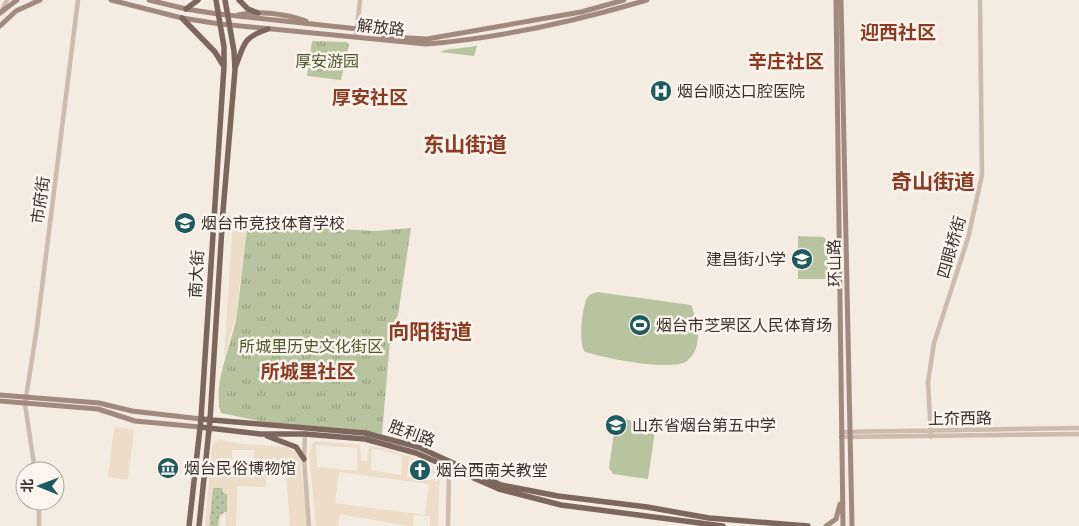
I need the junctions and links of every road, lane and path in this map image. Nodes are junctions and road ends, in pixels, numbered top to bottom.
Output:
1 (7, 0) edge
2 (17, 0) edge
3 (40, 0) edge
4 (78, 0) edge
5 (111, 0) edge
6 (149, 0) edge
7 (198, 0) edge
8 (216, 0) edge
9 (225, 0) edge
10 (239, 0) edge
11 (360, 0) edge
12 (624, 0) edge
13 (647, 0) edge
14 (836, 0) edge
15 (841, 0) edge
16 (980, 0) edge
17 (186, 10) junction
18 (1, 12) edge
19 (258, 13) junction
20 (218, 14) junction
21 (227, 15) junction
22 (234, 16) junction
23 (182, 18) junction
24 (6, 19) junction
25 (220, 24) junction
26 (313, 24) junction
27 (229, 25) junction
28 (0, 26) edge
29 (268, 29) junction
30 (358, 29) junction
31 (356, 37) junction
32 (224, 66) junction
33 (234, 70) junction
34 (0, 395) edge
35 (25, 400) junction
36 (0, 401) edge
37 (201, 419) junction
38 (210, 420) junction
39 (305, 426) junction
40 (200, 427) junction
41 (210, 428) junction
42 (1079, 428) edge
43 (931, 431) junction
44 (260, 434) junction
45 (305, 434) junction
46 (841, 434) junction
47 (1079, 434) edge
48 (850, 435) junction
49 (931, 437) junction
50 (304, 459) junction
51 (34, 461) edge
52 (449, 468) junction
53 (843, 486) junction
54 (39, 511) edge
55 (708, 523) edge
56 (39, 526) edge
57 (190, 526) edge
58 (199, 526) edge
59 (309, 526) edge
60 (448, 526) edge
61 (723, 526) edge
62 (808, 526) edge
63 (826, 526) edge
64 (843, 526) edge
65 (852, 526) edge

1 - 18 street
2 - 18 main road
3 - 24 main road
4 - 35 street, 市府街
5 - 23 main road, 解放路
6 - 17 main road, 解放路
7 - 17 main road
8 - 20 main road, 南大街
9 - 21 main road, 南大街
10 - 19 main road
11 - 30 street
12 - 30 main road, 解放路
13 - 31 main road, 解放路
14 - 46 main road, 环山路
15 - 48 main road, 环山路
16 - 43 street, 四眼桥街
17 - 20 main road, 解放路
18 - 24 street
19 - 22 main road
19 - 26 main road
20 - 21 main road, 解放路
20 - 25 main road, 南大街
21 - 22 main road, 解放路
21 - 27 main road, 南大街
22 - 26 main road, 解放路
23 - 25 main road, 解放路
23 - 32 main road
24 - 28 main road
25 - 27 main road, 解放路
25 - 32 main road, 南大街
26 - 30 main road, 解放路
27 - 29 main road, 解放路
27 - 33 main road, 南大街
29 - 31 main road, 解放路
29 - 33 main road
30 - 31 street
32 - 37 main road, 南大街
33 - 38 main road, 南大街
34 - 35 main road, 胜利路
35 - 36 main road, 胜利路
35 - 37 main road, 胜利路
35 - 40 main road, 胜利路
35 - 51 street, 市府街
37 - 38 main road, 胜利路
37 - 40 main road, 南大街
38 - 39 main road, 胜利路
38 - 41 main road, 南大街
39 - 45 street
39 - 55 main road, 胜利路
40 - 41 main road, 胜利路
40 - 57 main road, 南大街
41 - 44 main road, 胜利路
41 - 58 main road, 南大街
42 - 43 street, 上夼西路
43 - 48 street, 上夼西路
43 - 49 street, 四眼桥街
44 - 45 main road, 胜利路
44 - 50 main road
45 - 50 street
45 - 52 main road, 胜利路
46 - 48 street, 上夼西路
46 - 53 main road, 环山路
47 - 49 street, 上夼西路
48 - 49 street, 上夼西路
48 - 65 main road, 环山路
50 - 59 street
52 - 55 main road, 胜利路
52 - 60 street
53 - 63 main road
53 - 64 main road, 环山路
54 - 56 street
55 - 61 main road, 胜利路
55 - 62 main road, 胜利路

